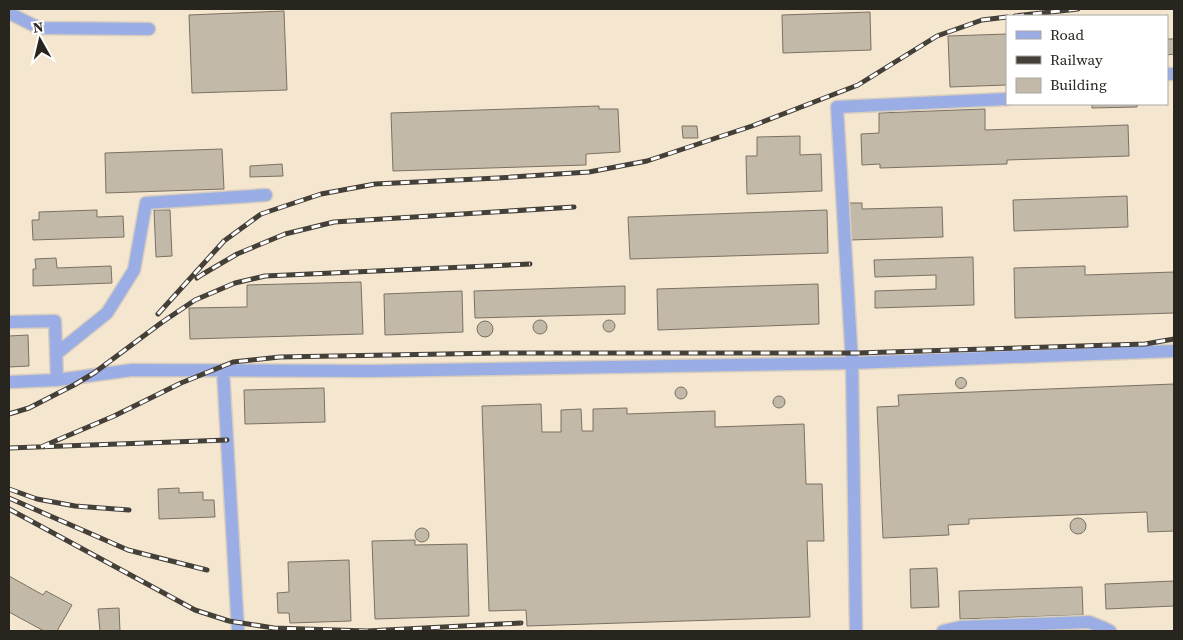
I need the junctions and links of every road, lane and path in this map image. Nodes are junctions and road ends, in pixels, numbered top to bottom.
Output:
1 (9, 13) edge
2 (149, 29) dead end
3 (1006, 99) edge
4 (266, 195) dead end
5 (9, 322) edge
6 (1174, 352) edge
7 (56, 354) junction
8 (852, 363) junction
9 (223, 370) junction
10 (57, 380) junction
11 (9, 382) edge
12 (238, 631) edge
13 (856, 631) edge
14 (943, 631) edge
15 (1110, 631) edge

1 - 2 street
3 - 8 street
4 - 7 street
5 - 7 street
6 - 8 street
7 - 10 street
8 - 9 street
8 - 13 street
9 - 10 street
9 - 12 street
10 - 11 street
14 - 15 street

